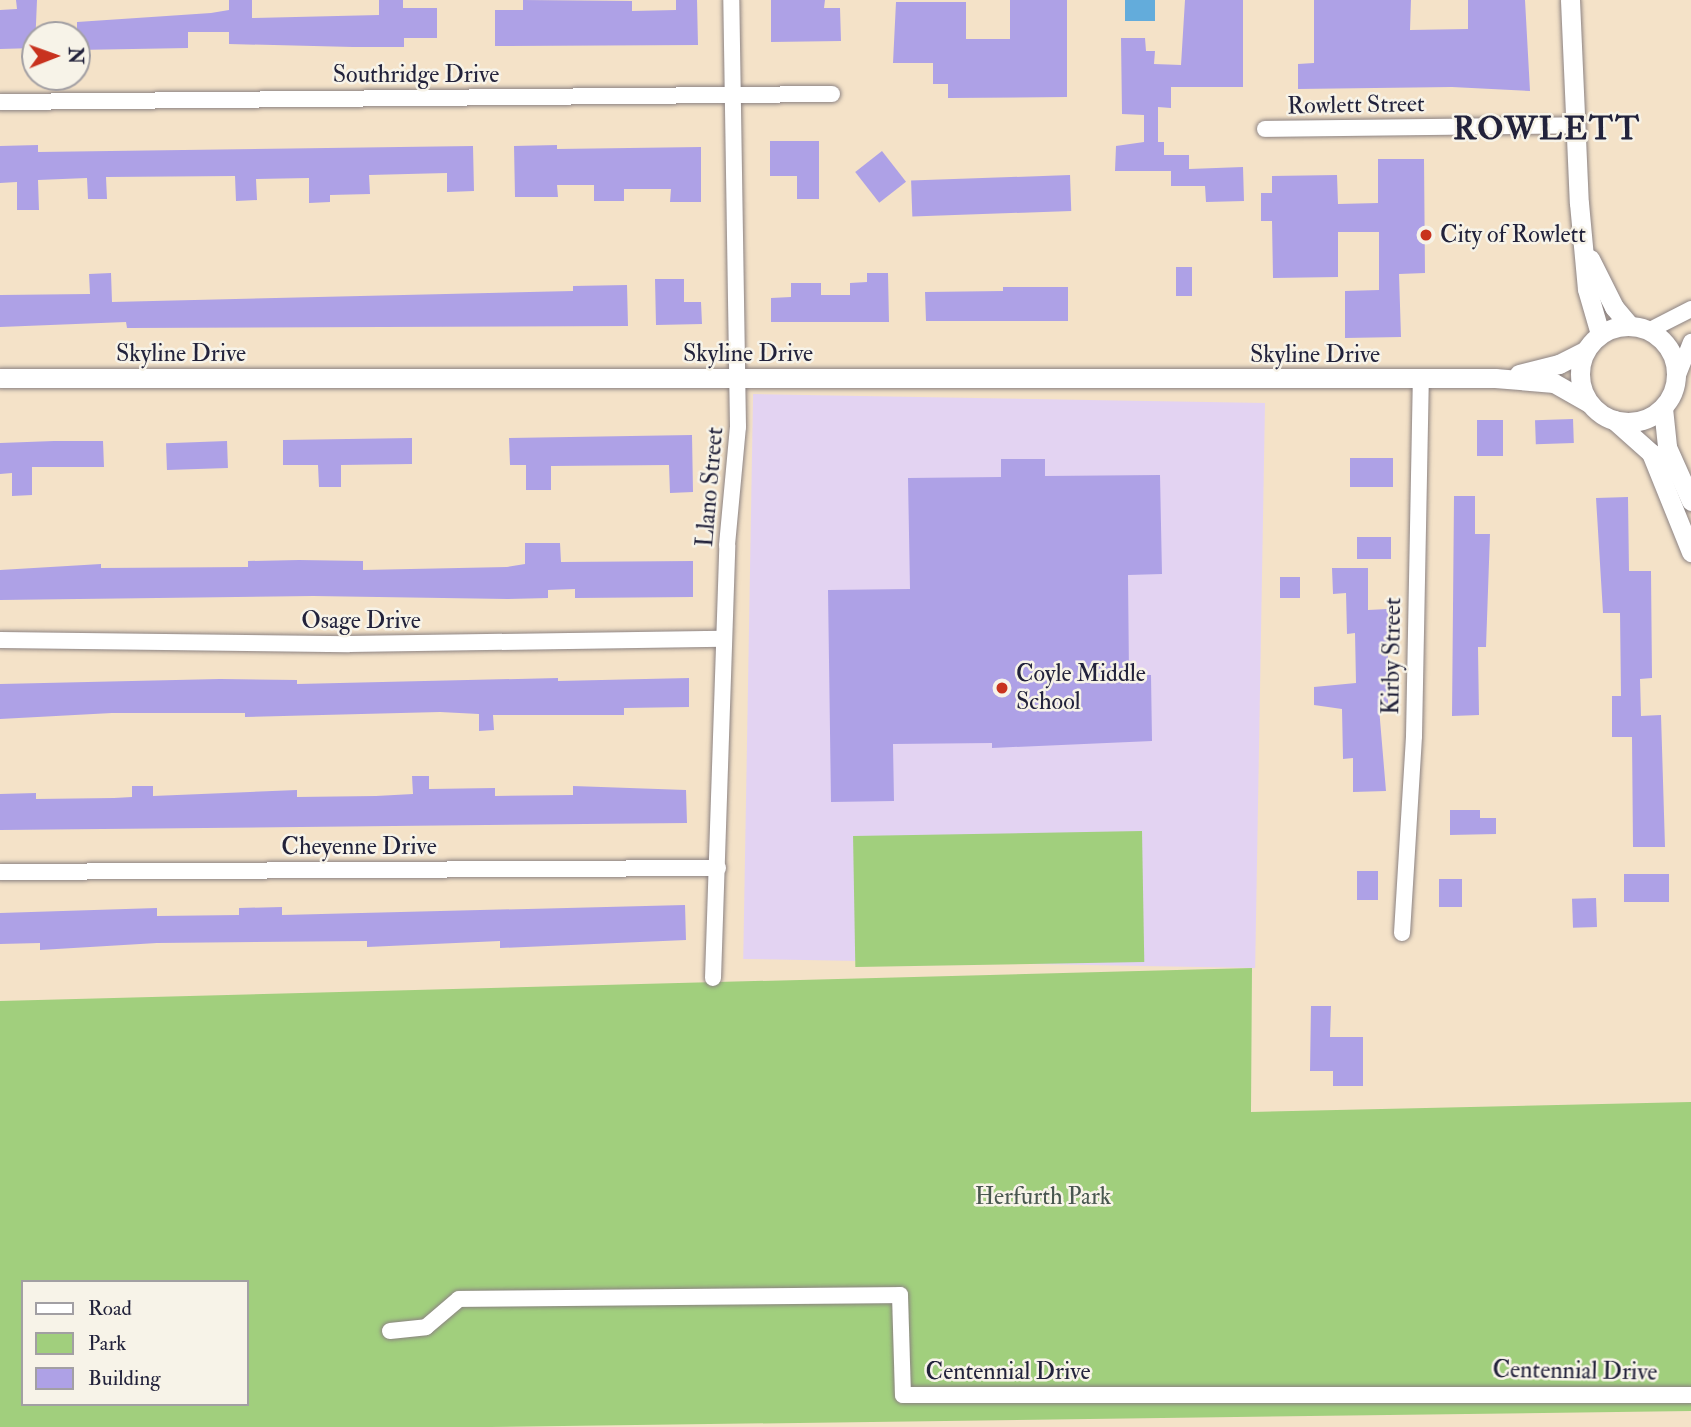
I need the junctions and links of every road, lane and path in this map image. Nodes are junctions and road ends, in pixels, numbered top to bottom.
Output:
1 (732, 0) edge
2 (1570, 0) edge
3 (832, 94) dead end
4 (733, 96) junction
5 (0, 102) edge
6 (1572, 125) junction
7 (1265, 129) dead end
8 (1584, 242) junction
9 (1691, 309) edge
10 (1629, 325) junction
11 (1650, 330) junction
12 (1600, 334) junction
13 (1691, 342) edge
14 (1586, 350) junction
15 (0, 378) edge
16 (1495, 378) junction
17 (738, 379) junction
18 (1421, 379) junction
19 (1676, 380) junction
20 (1589, 402) junction
21 (1663, 408) junction
22 (1614, 420) junction
23 (1691, 501) edge
24 (1691, 552) edge
25 (723, 639) junction
26 (0, 640) edge
27 (718, 868) junction
28 (0, 872) edge
29 (1402, 933) dead end
30 (713, 978) dead end
31 (390, 1332) dead end
32 (1691, 1395) edge

1 - 4 street, Llano Street
2 - 6 street
3 - 4 street, Southridge Drive
4 - 5 street, Southridge Drive
4 - 17 street, Llano Street
6 - 7 street, Rowlett Street
6 - 8 street
8 - 10 street
8 - 12 street
9 - 11 street
10 - 11 street
10 - 12 street
11 - 19 street
12 - 14 street
13 - 19 street
14 - 16 street, Skyline Drive
14 - 20 street
15 - 17 street, Skyline Drive
16 - 18 street, Skyline Drive
16 - 20 street, Skyline Drive
17 - 18 street, Skyline Drive
17 - 25 street, Llano Street
18 - 29 street, Kirby Street
19 - 21 street
20 - 22 street
21 - 22 street
21 - 23 street
22 - 24 street
25 - 26 street, Osage Drive
25 - 27 street, Llano Street
27 - 28 street, Cheyenne Drive
27 - 30 street, Llano Street
31 - 32 street, Centennial Drive

